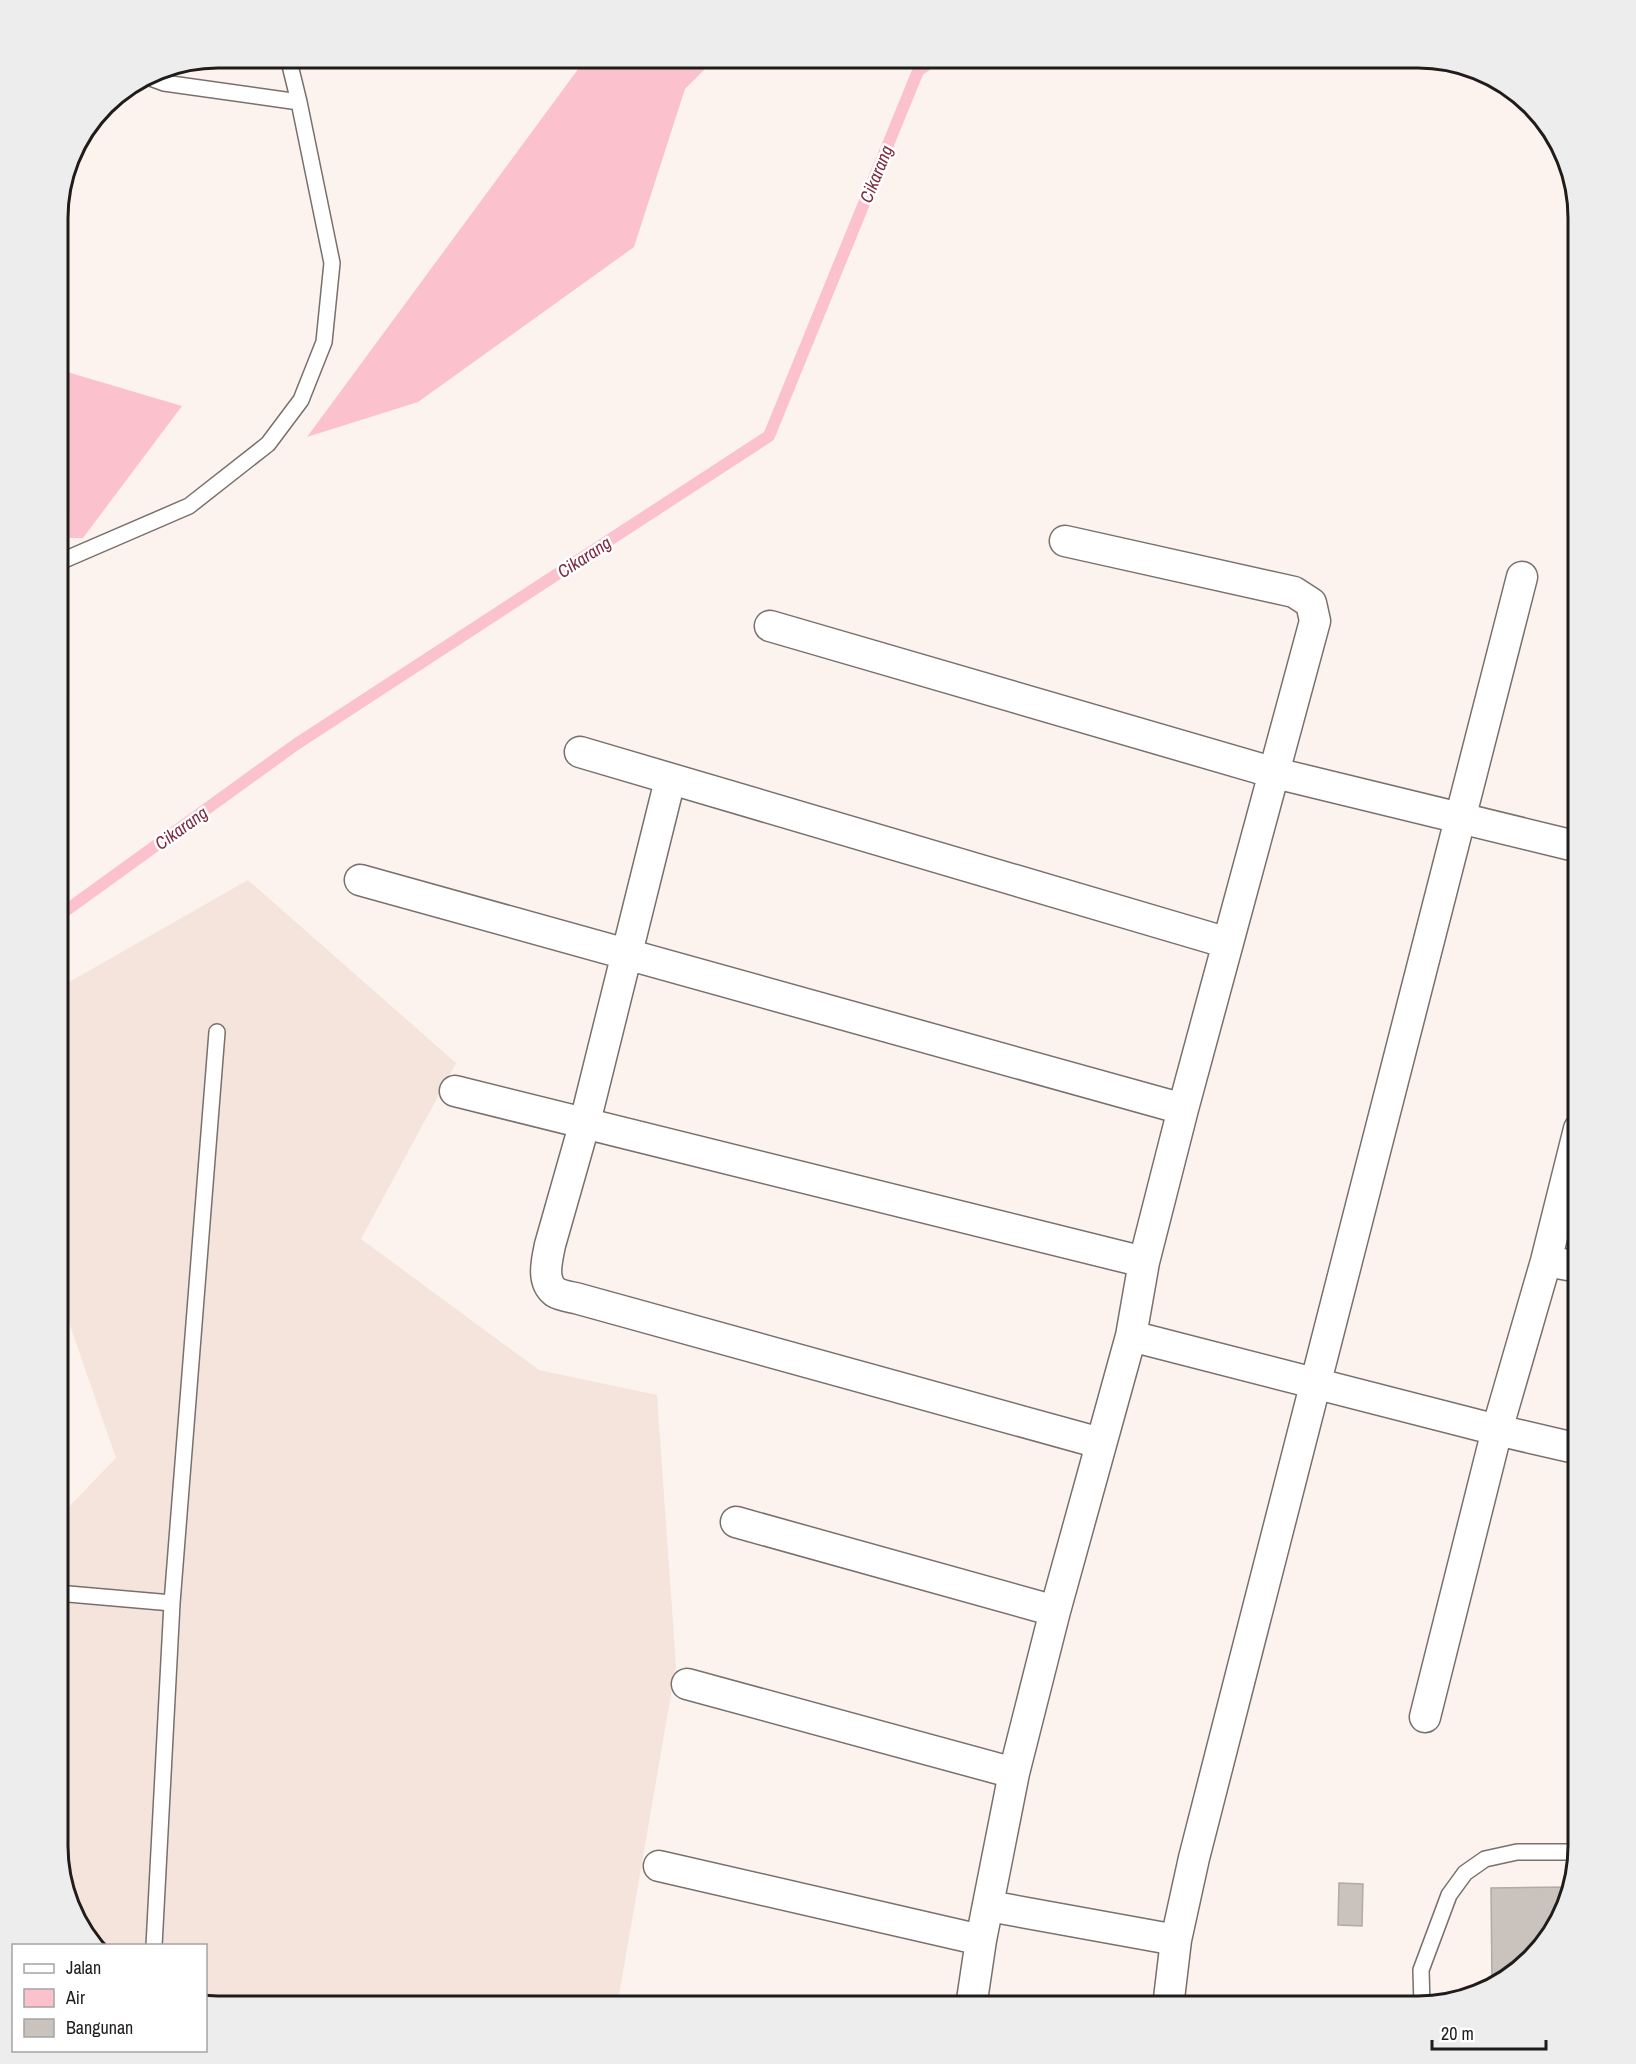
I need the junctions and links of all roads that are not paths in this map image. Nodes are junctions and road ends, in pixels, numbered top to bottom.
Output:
1 (291, 68) edge
2 (157, 80) edge
3 (299, 102) junction
4 (1065, 541) dead end
5 (68, 558) edge
6 (1522, 577) dead end
7 (770, 627) dead end
8 (579, 752) dead end
9 (1275, 773) junction
10 (670, 780) junction
11 (1460, 819) junction
12 (1568, 844) edge
13 (360, 880) dead end
14 (1228, 943) junction
15 (628, 955) junction
16 (218, 1032) dead end
17 (455, 1091) dead end
18 (1183, 1108) junction
19 (585, 1122) junction
20 (1568, 1173) edge
21 (1546, 1261) junction
22 (1144, 1262) junction
23 (1568, 1265) edge
24 (1131, 1336) junction
25 (1316, 1384) junction
26 (1497, 1430) junction
27 (1100, 1443) junction
28 (1568, 1446) edge
29 (736, 1522) dead end
30 (67, 1594) edge
31 (172, 1603) junction
32 (1055, 1611) junction
33 (687, 1684) dead end
34 (1425, 1717) dead end
35 (1014, 1773) junction
36 (1568, 1852) edge
37 (659, 1866) dead end
38 (988, 1906) junction
39 (1176, 1940) junction
40 (981, 1941) junction
41 (154, 1944) edge
42 (973, 1996) edge
43 (1169, 1996) edge
44 (1422, 1996) edge

1 - 3 lane
2 - 3 lane
3 - 5 lane
4 - 9 street
6 - 11 street
7 - 9 street
8 - 10 street
9 - 11 street
9 - 14 street
10 - 14 street
10 - 15 street
11 - 12 street
11 - 25 street
13 - 15 street
14 - 18 street
15 - 18 street
15 - 19 street
16 - 31 lane
17 - 19 street
18 - 22 street
19 - 22 street
19 - 27 street
20 - 21 street
21 - 23 street
21 - 26 street
22 - 24 street
24 - 25 street
24 - 27 street
25 - 26 street
25 - 39 street
26 - 28 street
26 - 34 street
27 - 32 street
29 - 32 street
30 - 31 lane
31 - 41 lane
32 - 35 street
33 - 35 street
35 - 38 street
36 - 44 lane
37 - 40 street
38 - 39 street
38 - 40 street
39 - 43 street
40 - 42 street

